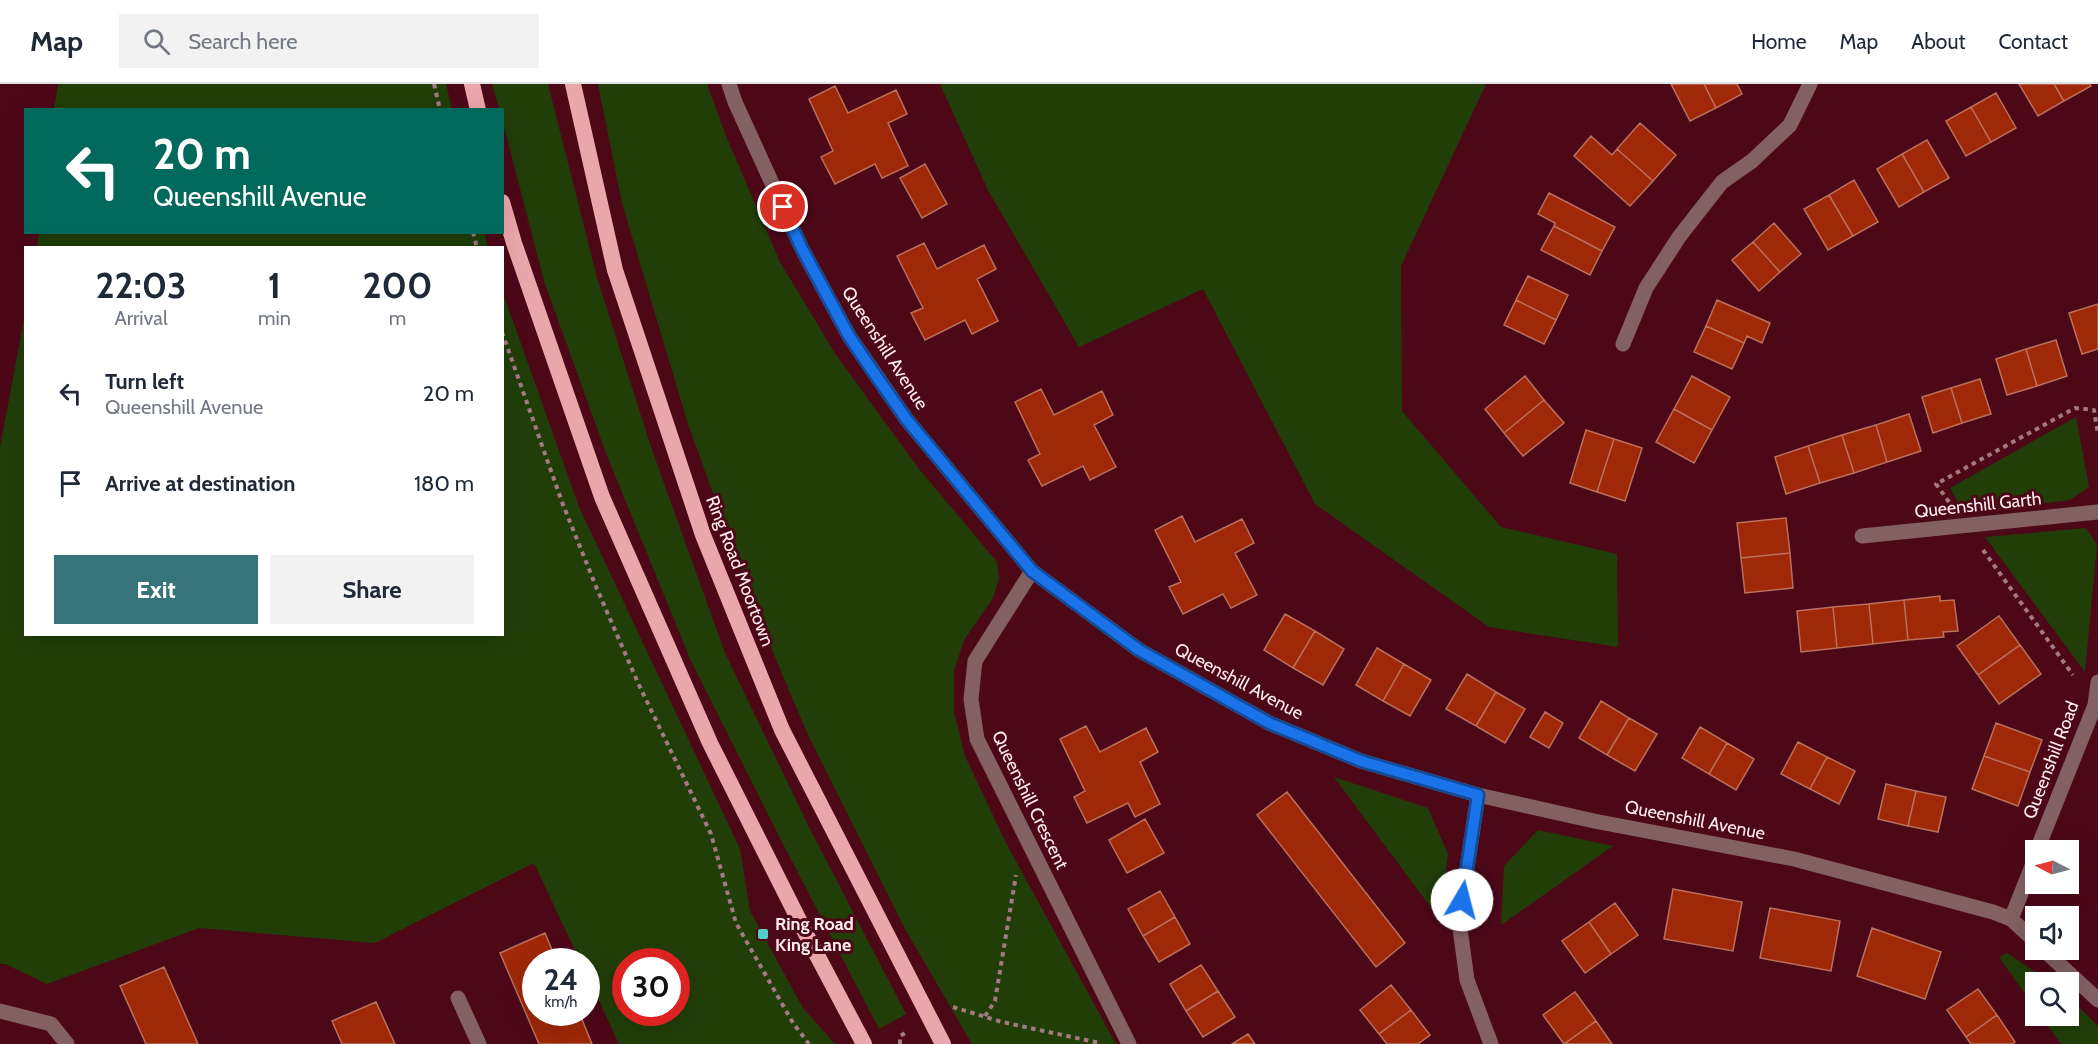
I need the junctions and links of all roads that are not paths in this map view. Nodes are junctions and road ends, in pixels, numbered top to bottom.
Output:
1 (472, 84) edge
2 (573, 84) edge
3 (729, 84) edge
4 (1810, 84) edge
5 (478, 108) edge
6 (504, 209) edge
7 (1623, 344) dead end
8 (2098, 512) edge
9 (1862, 536) dead end
10 (1032, 571) junction
11 (2098, 682) edge
12 (1478, 795) junction
13 (2041, 840) edge
14 (2025, 884) edge
15 (2011, 919) junction
16 (2025, 932) edge
17 (2055, 960) edge
18 (458, 998) dead end
19 (2098, 1000) edge
20 (0, 1011) edge
21 (67, 1044) edge
22 (479, 1044) edge
23 (864, 1044) edge
24 (943, 1044) edge
25 (1129, 1044) edge
26 (1491, 1044) edge

1 - 5 highway
2 - 24 highway, Ring Road Moortown
3 - 10 street, Queenshill Avenue
4 - 7 street
6 - 23 highway
8 - 9 street, Queenshill Garth
10 - 12 street, Queenshill Avenue
10 - 25 street, Queenshill Crescent
11 - 13 street, Queenshill Road
12 - 15 street, Queenshill Avenue
12 - 26 street
14 - 15 street
15 - 16 street, Queenshill Avenue
17 - 19 street
18 - 22 street
20 - 21 street

